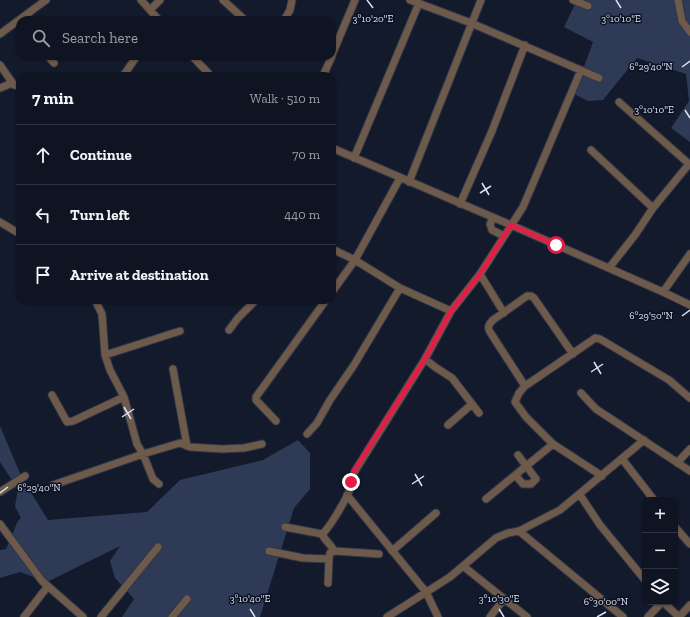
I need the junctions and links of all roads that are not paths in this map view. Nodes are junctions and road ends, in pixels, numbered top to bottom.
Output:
1 (46, 0) edge
2 (141, 0) edge
3 (160, 0) edge
4 (223, 0) edge
5 (292, 0) edge
6 (355, 0) edge
7 (410, 0) edge
8 (481, 0) edge
9 (573, 0) edge
10 (678, 0) edge
11 (419, 3) junction
12 (588, 6) dead end
13 (150, 10) junction
14 (26, 16) edge
15 (155, 16) edge
16 (241, 16) edge
17 (286, 16) edge
18 (471, 23) junction
19 (16, 24) edge
20 (690, 32) edge
21 (0, 34) edge
22 (525, 45) junction
23 (336, 46) edge
24 (51, 60) edge
25 (133, 60) edge
26 (196, 60) edge
27 (330, 60) edge
28 (54, 63) dead end
29 (0, 65) edge
30 (581, 70) junction
31 (126, 72) edge
32 (208, 72) edge
33 (325, 72) edge
34 (599, 78) dead end
35 (12, 83) junction
36 (16, 86) edge
37 (0, 88) edge
38 (619, 102) dead end
39 (336, 150) edge
40 (591, 150) dead end
41 (354, 158) junction
42 (689, 163) edge
43 (400, 178) junction
44 (409, 182) junction
45 (460, 204) junction
46 (653, 208) junction
47 (493, 218) junction
48 (0, 222) edge
49 (511, 225) junction
50 (16, 230) edge
51 (504, 236) junction
52 (336, 251) edge
53 (690, 254) edge
54 (355, 260) junction
55 (609, 268) junction
56 (480, 274) junction
57 (336, 286) edge
58 (400, 288) junction
59 (663, 292) junction
60 (97, 304) edge
61 (252, 304) edge
62 (323, 304) edge
63 (690, 305) edge
64 (451, 311) junction
65 (504, 312) junction
66 (229, 330) dead end
67 (180, 332) dead end
68 (573, 354) junction
69 (105, 355) junction
70 (425, 359) junction
71 (173, 369) dead end
72 (525, 386) junction
73 (581, 393) dead end
74 (52, 395) dead end
75 (124, 397) junction
76 (690, 398) edge
77 (472, 404) junction
78 (479, 413) dead end
79 (276, 421) dead end
80 (448, 425) dead end
81 (307, 434) dead end
82 (644, 440) junction
83 (262, 444) dead end
84 (553, 444) junction
85 (187, 446) junction
86 (690, 448) edge
87 (143, 454) junction
88 (518, 455) dead end
89 (623, 460) junction
90 (677, 463) junction
91 (527, 466) junction
92 (690, 471) edge
93 (26, 476) dead end
94 (516, 476) junction
95 (602, 476) junction
96 (160, 484) dead end
97 (53, 485) dead end
98 (0, 492) edge
99 (347, 495) junction
100 (580, 495) junction
101 (652, 497) edge
102 (486, 499) dead end
103 (436, 513) dead end
104 (0, 524) edge
105 (286, 527) dead end
106 (678, 530) edge
107 (519, 531) junction
108 (322, 534) junction
109 (690, 544) edge
110 (158, 547) dead end
111 (269, 550) dead end
112 (334, 551) junction
113 (392, 551) junction
114 (379, 554) dead end
115 (329, 559) junction
116 (463, 566) junction
117 (642, 576) edge
118 (328, 583) dead end
119 (48, 586) junction
120 (426, 592) junction
121 (187, 599) dead end
122 (504, 599) junction
123 (659, 605) edge
124 (665, 605) edge
125 (690, 605) edge
126 (24, 617) edge
127 (83, 617) edge
128 (101, 617) edge
129 (172, 617) edge
130 (387, 617) edge
131 (438, 617) edge
132 (490, 617) edge
133 (527, 617) edge
134 (623, 617) edge
135 (648, 617) edge
136 (679, 617) edge

1 - 14 street
2 - 13 street
3 - 13 street
4 - 16 street
5 - 17 street
6 - 23 street
7 - 11 street
8 - 18 street
9 - 12 street
10 - 20 street
11 - 18 street
11 - 41 street
13 - 15 street
18 - 22 street
18 - 44 street
19 - 21 street
22 - 30 street
22 - 45 street
24 - 28 street
25 - 31 street
26 - 32 street
27 - 33 street
29 - 35 street
30 - 34 street
30 - 49 street
35 - 36 street
35 - 37 street
38 - 42 street
39 - 41 street
40 - 46 street
41 - 43 street
42 - 46 street
43 - 44 street
43 - 54 street
44 - 45 street
45 - 47 street
46 - 55 street
47 - 49 street
47 - 51 street
48 - 50 street
49 - 51 street
49 - 55 street
51 - 56 street
52 - 54 street
53 - 59 street
54 - 57 street
54 - 58 street
55 - 59 street
56 - 64 street
56 - 65 street
58 - 64 street
58 - 81 street
59 - 63 street
60 - 69 street
61 - 66 street
62 - 79 street
64 - 70 street
65 - 68 street
65 - 72 street
67 - 69 street
68 - 72 street
68 - 76 street
69 - 75 street
70 - 77 street
70 - 99 street
71 - 85 street
72 - 84 street
73 - 82 street
74 - 75 street
75 - 87 street
77 - 78 street
77 - 80 street
82 - 89 street
82 - 90 street
83 - 85 street
84 - 91 street
84 - 95 street
85 - 87 street
86 - 90 street
87 - 96 street
87 - 97 street
88 - 91 street
89 - 95 street
89 - 101 street
90 - 92 street
91 - 94 street
91 - 94 street
93 - 98 street
94 - 102 street
95 - 100 street
99 - 108 street
99 - 113 street
100 - 107 street
100 - 117 street
103 - 113 street
104 - 119 street
105 - 108 street
106 - 109 street
107 - 116 street
107 - 134 street
108 - 112 street
110 - 128 street
111 - 115 street
112 - 114 street
112 - 115 street
113 - 120 street
115 - 118 street
116 - 120 street
116 - 122 street
119 - 126 street
119 - 127 street
120 - 130 street
120 - 131 street
121 - 129 street
122 - 132 street
122 - 133 street
123 - 135 street
124 - 136 street
125 - 136 street

